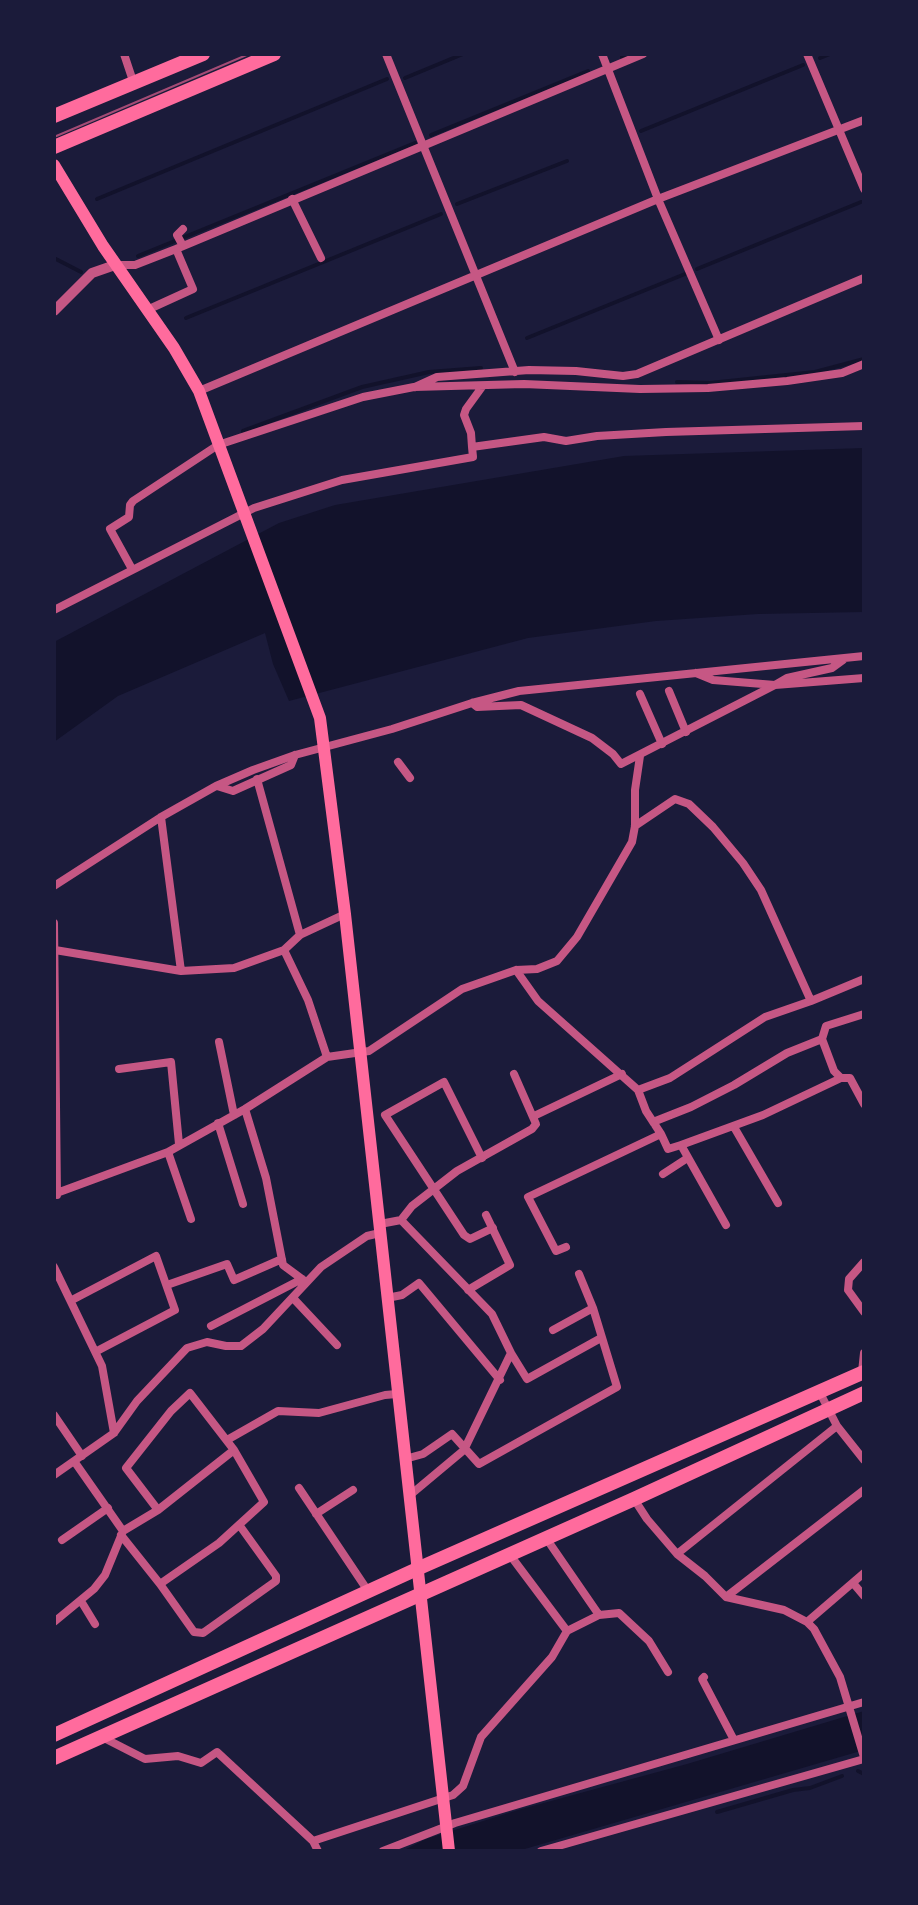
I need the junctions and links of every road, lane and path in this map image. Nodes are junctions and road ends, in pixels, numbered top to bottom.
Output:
1 (124, 54) edge
2 (203, 54) edge
3 (274, 54) edge
4 (386, 54) edge
5 (602, 54) edge
6 (643, 54) edge
7 (807, 54) edge
8 (607, 69) junction
9 (134, 84) junction
10 (54, 116) edge
11 (864, 120) edge
12 (839, 130) junction
13 (424, 146) junction
14 (54, 147) edge
15 (54, 165) edge
16 (864, 189) edge
17 (292, 199) junction
18 (658, 199) junction
19 (180, 232) dead end
20 (180, 248) junction
21 (321, 258) dead end
22 (115, 265) junction
23 (475, 275) junction
24 (864, 278) edge
25 (147, 310) junction
26 (54, 311) edge
27 (719, 340) junction
28 (864, 364) edge
29 (515, 372) junction
30 (414, 387) junction
31 (482, 387) junction
32 (199, 391) junction
33 (864, 426) edge
34 (218, 445) junction
35 (472, 447) junction
36 (247, 516) junction
37 (132, 569) junction
38 (54, 610) edge
39 (864, 656) edge
40 (844, 659) junction
41 (695, 672) junction
42 (864, 678) edge
43 (775, 685) junction
44 (669, 691) dead end
45 (640, 694) dead end
46 (472, 703) junction
47 (686, 732) junction
48 (324, 742) junction
49 (662, 744) junction
50 (295, 755) junction
51 (640, 756) junction
52 (398, 762) dead end
53 (410, 778) dead end
54 (257, 779) junction
55 (216, 786) junction
56 (161, 817) junction
57 (635, 826) junction
58 (54, 886) edge
59 (345, 914) junction
60 (54, 923) edge
61 (300, 935) junction
62 (55, 950) edge
63 (284, 950) junction
64 (516, 970) junction
65 (181, 971) junction
66 (864, 979) edge
67 (811, 1001) junction
68 (55, 1011) edge
69 (864, 1014) edge
70 (822, 1039) junction
71 (219, 1042) dead end
72 (360, 1054) junction
73 (327, 1057) junction
74 (119, 1069) dead end
75 (514, 1074) dead end
76 (622, 1074) junction
77 (841, 1078) junction
78 (638, 1090) junction
79 (864, 1104) edge
80 (245, 1109) junction
81 (234, 1115) junction
82 (385, 1115) junction
83 (367, 1116) junction
84 (534, 1116) junction
85 (653, 1122) junction
86 (218, 1123) junction
87 (734, 1127) junction
88 (661, 1134) junction
89 (179, 1144) junction
90 (681, 1145) junction
91 (168, 1152) junction
92 (482, 1158) junction
93 (686, 1159) junction
94 (663, 1174) dead end
95 (432, 1189) junction
96 (56, 1194) edge
97 (778, 1203) dead end
98 (243, 1204) dead end
99 (486, 1215) dead end
100 (191, 1219) dead end
101 (401, 1220) junction
102 (726, 1225) dead end
103 (380, 1228) junction
104 (493, 1228) junction
105 (566, 1247) dead end
106 (282, 1259) junction
107 (864, 1262) edge
108 (54, 1267) edge
109 (579, 1274) dead end
110 (304, 1281) junction
111 (167, 1285) junction
112 (468, 1290) junction
113 (293, 1298) junction
114 (387, 1298) junction
115 (72, 1300) junction
116 (593, 1308) junction
117 (864, 1312) edge
118 (211, 1326) dead end
119 (553, 1330) dead end
120 (601, 1338) junction
121 (337, 1345) dead end
122 (97, 1351) junction
123 (511, 1353) junction
124 (864, 1353) edge
125 (863, 1372) edge
126 (500, 1380) junction
127 (819, 1391) junction
128 (864, 1393) edge
129 (397, 1394) junction
130 (827, 1410) junction
131 (54, 1415) edge
132 (837, 1426) junction
133 (114, 1433) junction
134 (227, 1440) junction
135 (234, 1450) junction
136 (464, 1450) junction
137 (78, 1459) junction
138 (405, 1459) junction
139 (864, 1460) edge
140 (55, 1473) edge
141 (299, 1488) dead end
142 (353, 1490) dead end
143 (864, 1490) edge
144 (409, 1496) junction
145 (634, 1499) junction
146 (108, 1508) junction
147 (158, 1510) junction
148 (316, 1514) junction
149 (240, 1526) junction
150 (122, 1533) junction
151 (546, 1538) junction
152 (62, 1540) dead end
153 (677, 1554) junction
154 (510, 1555) junction
155 (417, 1569) junction
156 (864, 1573) edge
157 (853, 1583) junction
158 (160, 1584) junction
159 (368, 1591) junction
160 (419, 1595) junction
161 (864, 1596) edge
162 (726, 1597) junction
163 (81, 1601) junction
164 (599, 1615) junction
165 (54, 1622) edge
166 (807, 1622) junction
167 (95, 1624) dead end
168 (567, 1631) junction
169 (668, 1672) dead end
170 (704, 1677) dead end
171 (864, 1702) edge
172 (850, 1709) junction
173 (54, 1735) edge
174 (101, 1737) junction
175 (734, 1740) junction
176 (864, 1757) edge
177 (54, 1758) edge
178 (442, 1797) junction
179 (446, 1827) junction
180 (313, 1841) junction
181 (559, 1846) junction
182 (318, 1851) edge
183 (383, 1851) edge
184 (449, 1851) edge
185 (541, 1851) edge
186 (569, 1851) edge

1 - 9 street
2 - 9 highway
3 - 14 highway
4 - 13 street
5 - 8 street
6 - 8 street
7 - 12 street
8 - 13 street
8 - 18 street
9 - 10 highway
11 - 12 street
12 - 16 street
12 - 18 street
13 - 17 street
13 - 23 street
15 - 22 main road
17 - 20 street
17 - 21 street
18 - 23 street
18 - 27 street
19 - 20 street
20 - 22 street
20 - 25 street
22 - 25 main road
22 - 26 street
23 - 29 street
23 - 32 street
24 - 27 street
25 - 32 main road
27 - 29 street
28 - 31 street
29 - 30 street
30 - 31 street
30 - 34 street
31 - 35 street
32 - 34 main road
33 - 35 street
34 - 36 main road
34 - 37 street
35 - 36 street
36 - 37 street
36 - 48 main road
37 - 38 street
39 - 40 street
40 - 41 street
40 - 43 street
41 - 43 street
41 - 46 street
42 - 43 street
43 - 47 street
44 - 47 street
45 - 49 street
46 - 48 street
46 - 51 street
47 - 49 street
48 - 50 street
48 - 59 main road
49 - 51 street
50 - 54 street
50 - 55 street
51 - 57 street
52 - 53 street
54 - 55 street
54 - 61 street
55 - 56 street
56 - 58 street
56 - 65 street
57 - 64 street
57 - 67 street
59 - 61 street
59 - 72 main road
60 - 62 street
61 - 63 street
62 - 65 street
62 - 68 street
63 - 65 street
63 - 73 street
64 - 72 street
64 - 76 street
66 - 67 street
67 - 78 street
68 - 96 street
69 - 70 street
70 - 77 street
70 - 85 street
71 - 81 street
72 - 73 street
72 - 83 main road
73 - 80 street
74 - 89 street
75 - 84 street
76 - 78 street
76 - 84 street
77 - 79 street
77 - 87 street
78 - 85 street
80 - 81 street
80 - 106 street
81 - 86 street
82 - 83 street
82 - 92 street
82 - 95 street
83 - 103 main road
84 - 92 street
85 - 88 street
86 - 89 street
86 - 98 street
87 - 90 street
87 - 97 street
88 - 90 street
88 - 105 street
89 - 91 street
90 - 93 street
91 - 96 street
91 - 100 street
92 - 95 street
93 - 94 street
93 - 102 street
95 - 101 street
95 - 104 street
99 - 104 street
101 - 103 street
101 - 112 street
103 - 110 street
103 - 114 main road
104 - 112 street
106 - 110 street
106 - 111 street
107 - 117 street
108 - 115 street
109 - 116 street
110 - 113 street
110 - 118 street
111 - 115 street
111 - 122 street
112 - 123 street
113 - 121 street
113 - 133 street
114 - 126 street
114 - 129 main road
115 - 122 street
116 - 119 street
116 - 120 street
120 - 123 street
120 - 136 street
122 - 133 street
123 - 126 street
124 - 125 street
125 - 127 highway
126 - 136 street
127 - 130 street
127 - 155 highway
128 - 130 highway
129 - 134 street
129 - 138 main road
130 - 132 street
130 - 145 highway
131 - 137 street
132 - 139 street
132 - 153 street
133 - 137 street
134 - 135 street
134 - 147 street
135 - 147 street
135 - 149 street
136 - 138 street
136 - 144 street
137 - 140 street
137 - 146 street
138 - 144 main road
141 - 148 street
142 - 148 street
143 - 162 street
144 - 155 main road
145 - 151 highway
145 - 153 street
146 - 150 street
146 - 152 street
147 - 150 street
148 - 159 street
149 - 158 street
149 - 158 street
150 - 158 street
150 - 163 street
151 - 154 highway
151 - 164 street
153 - 162 street
154 - 160 highway
154 - 168 street
155 - 159 highway
155 - 160 main road
156 - 157 street
157 - 161 street
157 - 166 street
159 - 173 highway
160 - 174 highway
160 - 178 main road
162 - 166 street
163 - 165 street
163 - 167 street
164 - 168 street
164 - 169 street
166 - 172 street
168 - 178 street
170 - 175 street
171 - 172 street
172 - 175 street
172 - 176 street
174 - 177 highway
174 - 180 street
175 - 179 street
176 - 181 street
178 - 179 main road
178 - 180 street
179 - 183 street
179 - 184 main road
180 - 182 street
181 - 185 street
181 - 186 street

